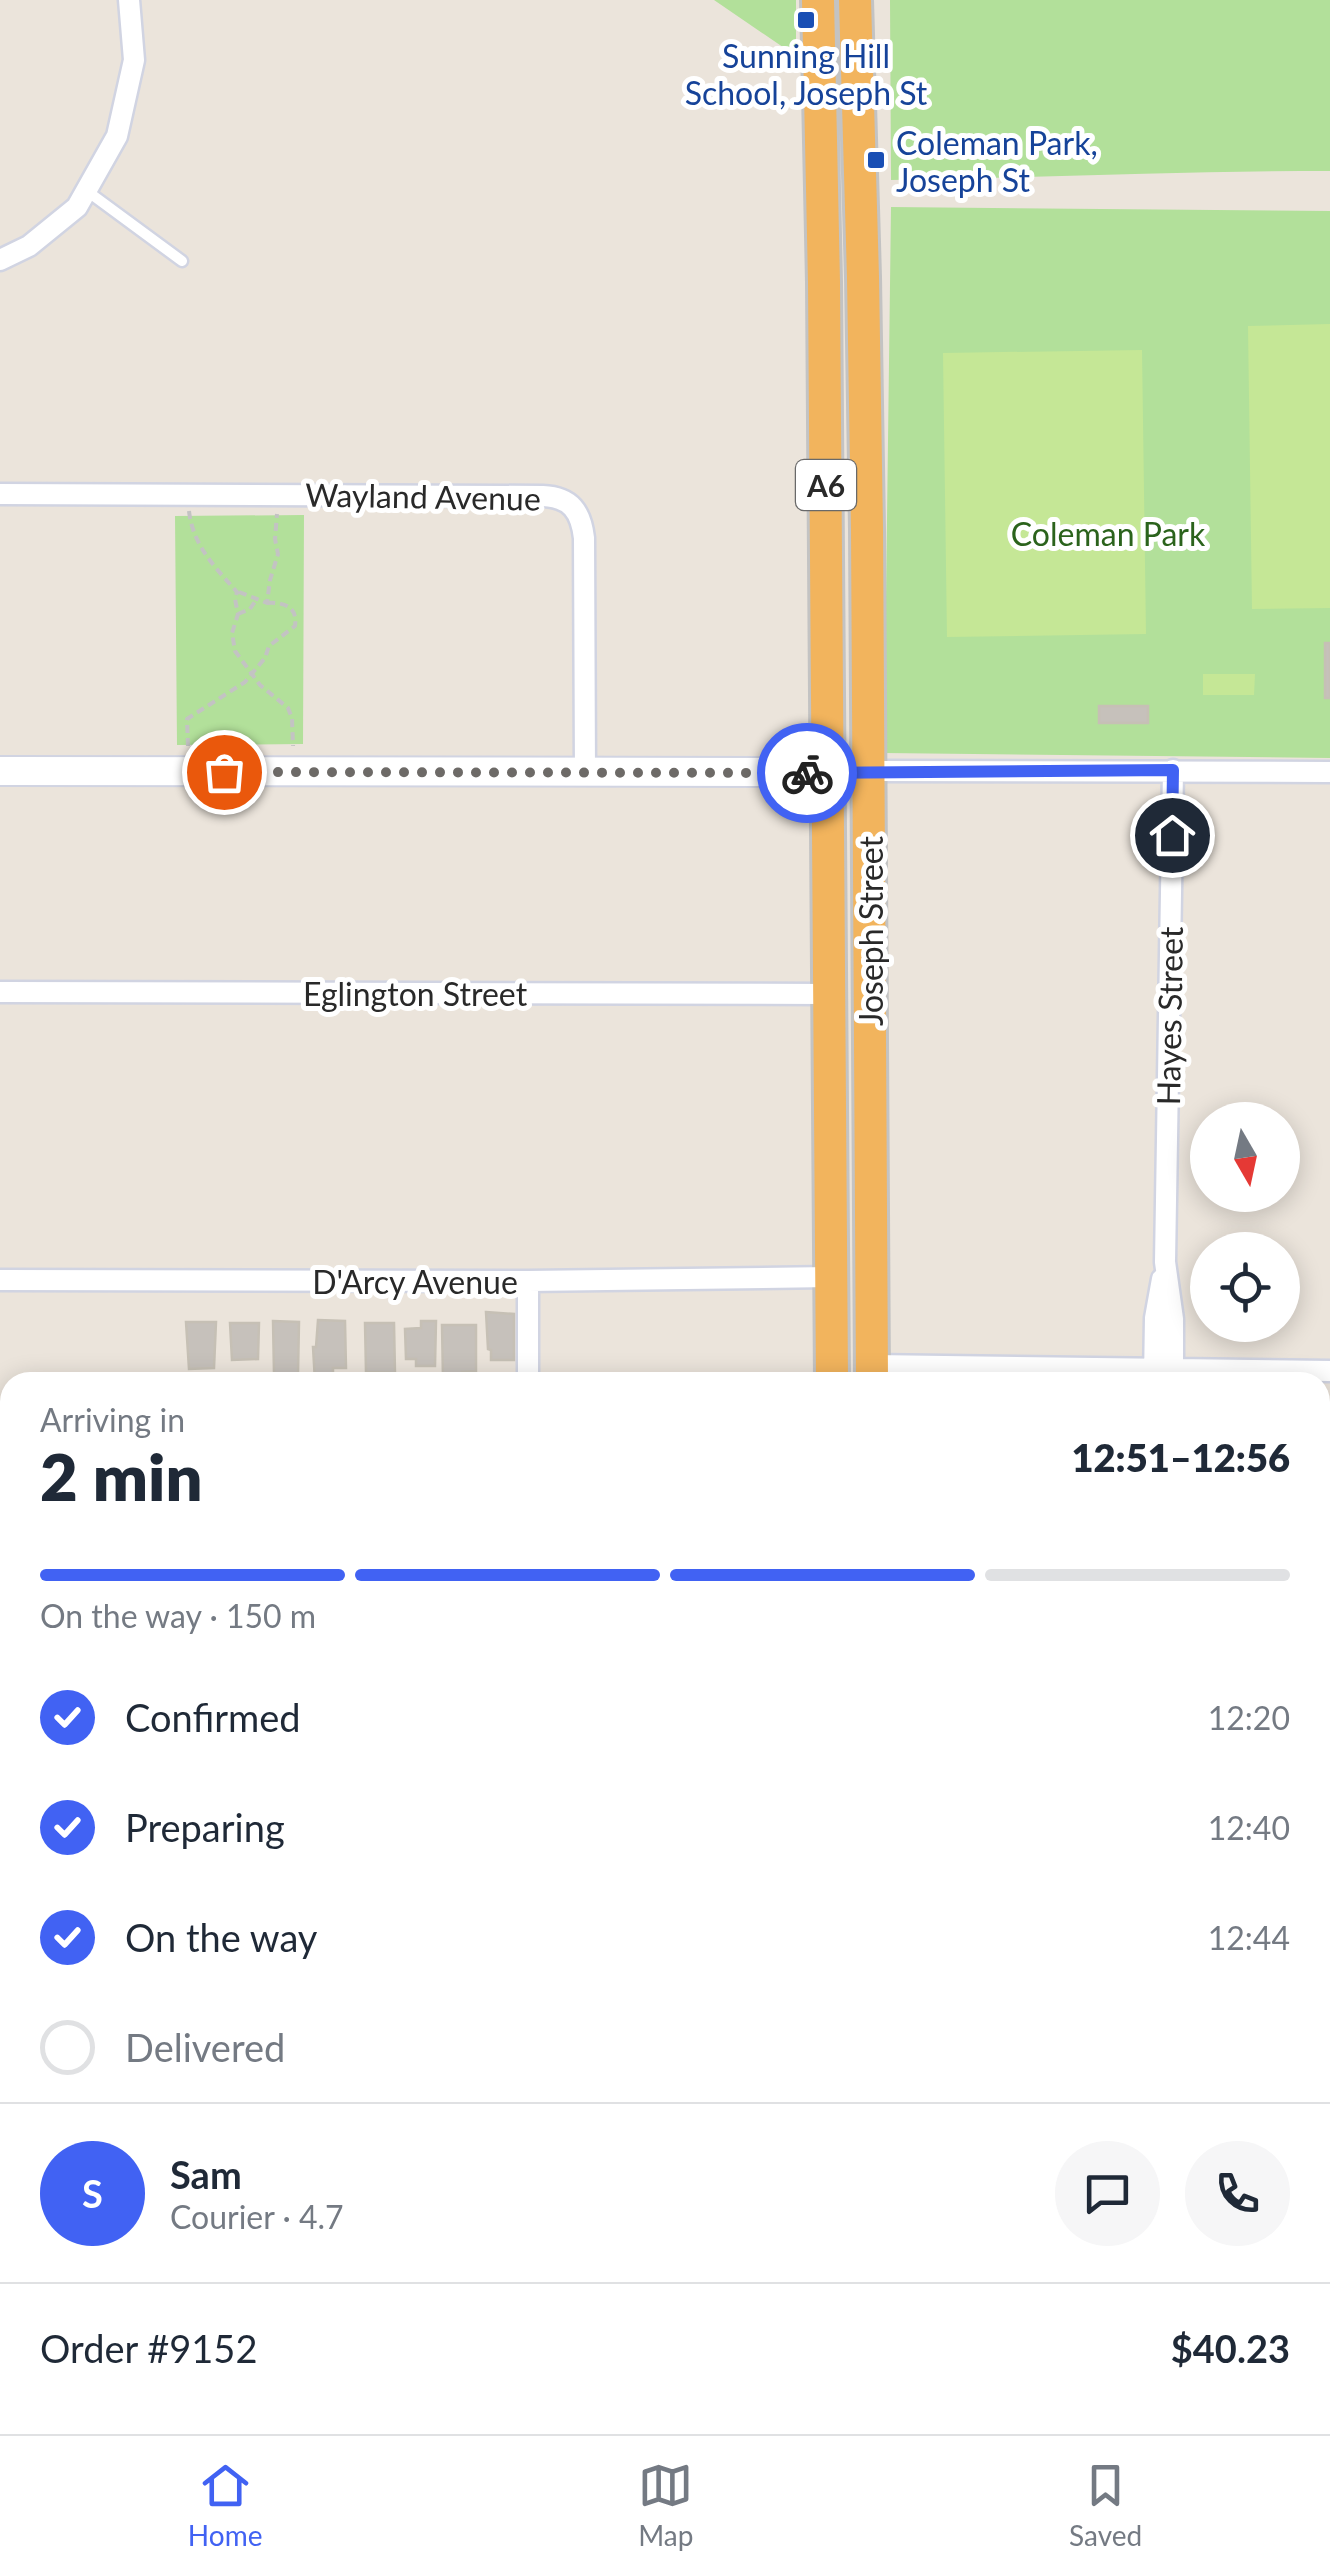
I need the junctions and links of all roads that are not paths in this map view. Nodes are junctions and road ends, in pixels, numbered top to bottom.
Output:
1 (129, 0) edge
2 (818, 0) edge
3 (855, 0) edge
4 (86, 190) junction
5 (0, 260) edge
6 (182, 261) dead end
7 (0, 494) edge
8 (1173, 770) junction
9 (869, 771) junction
10 (0, 772) edge
11 (828, 772) junction
12 (1330, 772) edge
13 (584, 773) junction
14 (0, 992) edge
15 (829, 994) junction
16 (830, 1277) junction
17 (0, 1280) edge
18 (528, 1281) junction
19 (1330, 1371) edge
20 (528, 1372) edge
21 (832, 1372) edge
22 (872, 1372) edge
23 (1164, 1372) edge
24 (1297, 1372) edge

1 - 4 street
2 - 11 highway, Joseph Street / A6
3 - 9 highway, Joseph Street / A6
4 - 5 street
4 - 6 lane
7 - 13 street, Wayland Avenue
8 - 9 street
8 - 12 street
8 - 23 street, Hayes Street
9 - 11 highway
9 - 22 highway, Joseph Street / A6
10 - 13 main road
11 - 13 main road
11 - 15 highway, Joseph Street / A6
14 - 15 street, Eglington Street
15 - 16 highway, Joseph Street / A6
16 - 18 street, D'Arcy Avenue
16 - 21 highway, Joseph Street / A6
17 - 18 street, D'Arcy Avenue
18 - 20 street
19 - 24 street

